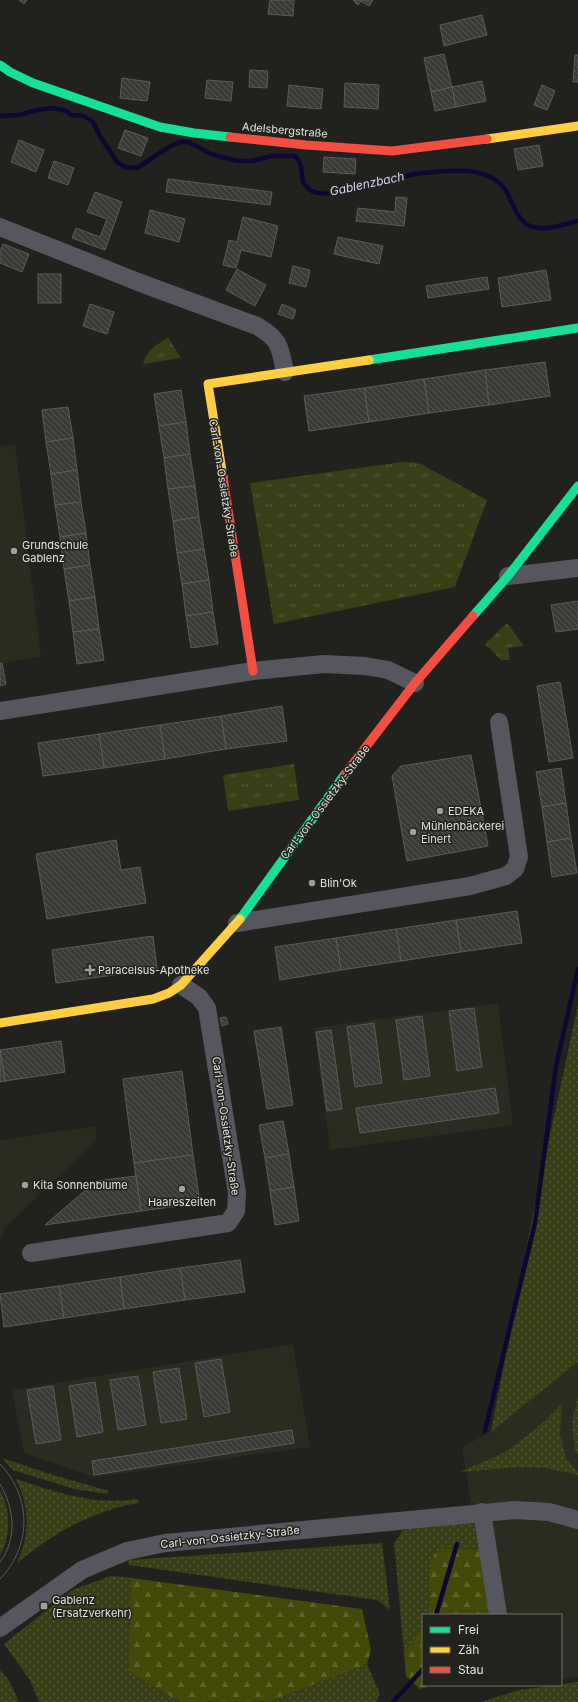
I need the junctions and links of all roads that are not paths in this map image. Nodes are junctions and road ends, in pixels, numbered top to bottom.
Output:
1 (0, 65) edge
2 (577, 127) edge
3 (578, 136) edge
4 (0, 227) edge
5 (578, 328) edge
6 (285, 372) junction
7 (578, 486) edge
8 (578, 568) edge
9 (508, 576) junction
10 (253, 671) junction
11 (415, 683) junction
12 (0, 711) edge
13 (499, 722) dead end
14 (237, 922) junction
15 (181, 985) junction
16 (0, 1023) edge
17 (31, 1253) dead end
18 (482, 1512) junction
19 (578, 1520) edge
20 (498, 1614) edge
21 (0, 1628) edge

1 - 2 street, Adelsbergstraße
2 - 3 street
4 - 6 street
5 - 6 street, Carl-von-Ossietzky-Straße
6 - 10 street, Carl-von-Ossietzky-Straße
7 - 9 street, Carl-von-Ossietzky-Straße
8 - 9 street
9 - 11 street, Carl-von-Ossietzky-Straße
10 - 11 street
10 - 12 street
11 - 14 street, Carl-von-Ossietzky-Straße
13 - 14 street
14 - 15 street, Carl-von-Ossietzky-Straße
15 - 16 street, Carl-von-Ossietzky-Straße
15 - 17 street, Carl-von-Ossietzky-Straße
18 - 19 street, Carl-von-Ossietzky-Straße
18 - 20 street
18 - 21 street, Carl-von-Ossietzky-Straße

